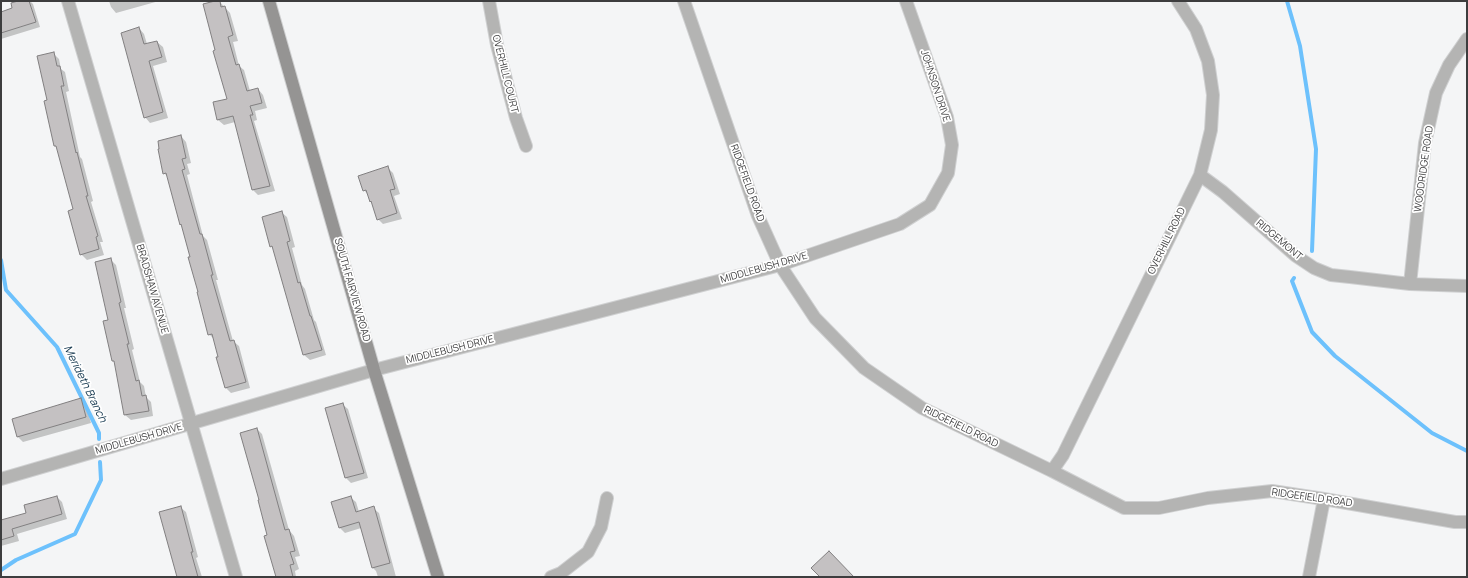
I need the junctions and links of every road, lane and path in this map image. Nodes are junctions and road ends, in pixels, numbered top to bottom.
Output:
1 (68, 1) edge
2 (269, 1) edge
3 (489, 1) edge
4 (684, 1) edge
5 (906, 1) edge
6 (1178, 1) edge
7 (1467, 39) edge
8 (526, 146) dead end
9 (1200, 175) junction
10 (900, 224) joint
11 (780, 265) junction
12 (1410, 284) junction
13 (1467, 286) edge
14 (374, 370) junction
15 (191, 424) junction
16 (1052, 471) junction
17 (1, 479) edge
18 (607, 498) dead end
19 (1324, 499) junction
20 (1467, 522) edge
21 (236, 577) edge
22 (438, 577) edge
23 (550, 577) edge
24 (1310, 577) edge

1 - 15 street, BRADSHAW AVENUE
2 - 14 street, SOUTH FAIRVIEW ROAD
3 - 8 street, OVERHILL COURT
4 - 11 street, RIDGEFIELD ROAD
5 - 10 street, JOHNSON DRIVE
6 - 9 street, OVERHILL ROAD
7 - 12 street, WOODRIDGE ROAD
9 - 12 street, RIDGEMONT
9 - 16 street, OVERHILL ROAD
10 - 11 street, MIDDLEBUSH DRIVE
11 - 14 street, MIDDLEBUSH DRIVE
11 - 16 street, RIDGEFIELD ROAD
12 - 13 street, RIDGEMONT
14 - 15 street, MIDDLEBUSH DRIVE
14 - 22 street, SOUTH FAIRVIEW ROAD
15 - 17 street, MIDDLEBUSH DRIVE
15 - 21 street, BRADSHAW AVENUE
16 - 19 street, RIDGEFIELD ROAD
18 - 23 street
19 - 20 street, RIDGEFIELD ROAD
19 - 24 street

